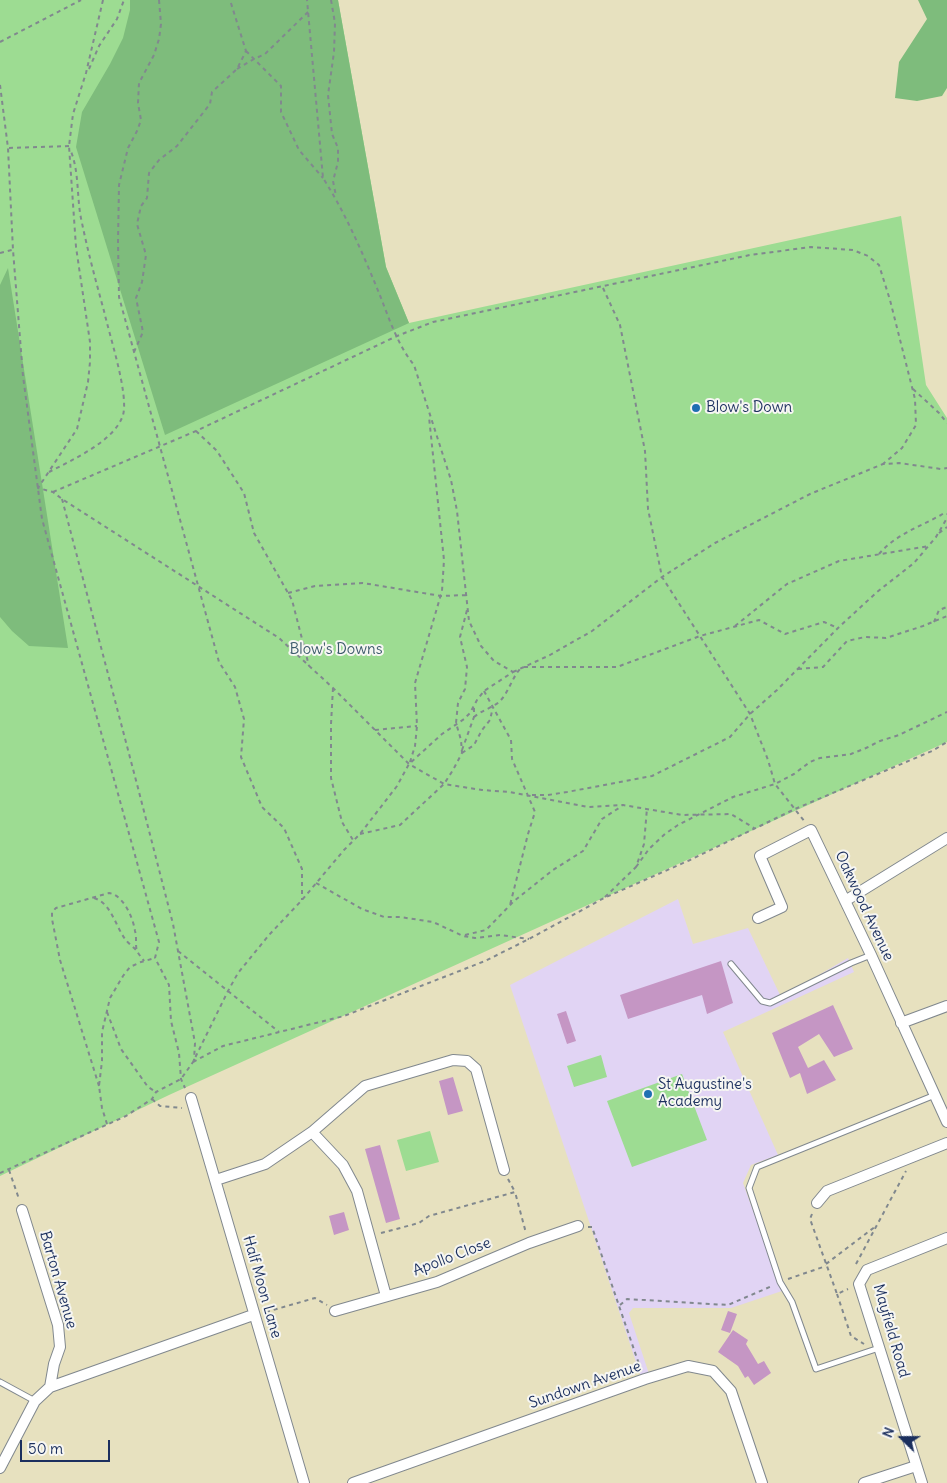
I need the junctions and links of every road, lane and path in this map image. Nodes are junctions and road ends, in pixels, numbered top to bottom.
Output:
1 (81, 0) edge
2 (103, 0) edge
3 (124, 0) edge
4 (159, 0) edge
5 (230, 0) edge
6 (307, 0) edge
7 (331, 0) edge
8 (309, 11) junction
9 (0, 42) edge
10 (246, 51) junction
11 (254, 59) junction
12 (237, 69) junction
13 (86, 73) junction
14 (0, 85) edge
15 (69, 146) junction
16 (8, 148) junction
17 (323, 178) junction
18 (336, 198) junction
19 (13, 250) junction
20 (0, 253) edge
21 (602, 287) junction
22 (397, 336) junction
23 (134, 352) junction
24 (913, 389) junction
25 (429, 411) junction
26 (947, 423) edge
27 (196, 431) junction
28 (160, 447) junction
29 (883, 464) junction
30 (947, 468) edge
31 (48, 473) junction
32 (38, 488) junction
33 (53, 492) junction
34 (62, 499) junction
35 (947, 514) edge
36 (947, 518) edge
37 (947, 527) edge
38 (938, 534) junction
39 (929, 546) junction
40 (879, 554) junction
41 (662, 577) junction
42 (198, 586) junction
43 (288, 593) junction
44 (466, 595) junction
45 (440, 596) junction
46 (947, 607) edge
47 (468, 608) junction
48 (947, 616) edge
49 (934, 622) junction
50 (733, 627) junction
51 (838, 628) junction
52 (700, 636) junction
53 (309, 666) junction
54 (522, 667) junction
55 (797, 669) junction
56 (513, 672) junction
57 (333, 688) junction
58 (484, 691) junction
59 (474, 704) junction
60 (493, 707) junction
61 (947, 712) edge
62 (750, 714) junction
63 (474, 717) junction
64 (456, 724) junction
65 (417, 726) junction
66 (375, 730) junction
67 (947, 742) edge
68 (462, 753) junction
69 (409, 764) junction
70 (444, 784) junction
71 (775, 784) junction
72 (528, 795) junction
73 (623, 805) junction
74 (647, 808) junction
75 (795, 808) junction
76 (700, 815) junction
77 (754, 828) junction
78 (811, 830) junction
79 (360, 834) junction
80 (947, 838) edge
81 (353, 840) junction
82 (636, 867) junction
83 (316, 883) junction
84 (94, 898) junction
85 (604, 898) junction
86 (302, 900) junction
87 (845, 901) junction
88 (510, 905) junction
89 (758, 918) dead end
90 (463, 936) junction
91 (529, 939) junction
92 (137, 951) junction
93 (178, 951) junction
94 (871, 955) junction
95 (155, 958) junction
96 (144, 962) junction
97 (731, 964) dead end
98 (228, 991) junction
99 (947, 1006) edge
100 (107, 1012) junction
101 (902, 1023) junction
102 (279, 1032) junction
103 (193, 1062) junction
104 (181, 1079) junction
105 (100, 1086) junction
106 (156, 1092) junction
107 (935, 1095) junction
108 (152, 1099) junction
109 (192, 1102) joint
110 (947, 1122) edge
111 (107, 1124) junction
112 (312, 1132) junction
113 (947, 1143) edge
114 (913, 1156) junction
115 (9, 1169) junction
116 (504, 1170) joint
117 (0, 1173) edge
118 (216, 1180) junction
119 (514, 1192) junction
120 (818, 1202) joint
121 (21, 1208) joint
122 (877, 1225) junction
123 (578, 1226) joint
124 (369, 1236) junction
125 (947, 1238) edge
126 (529, 1243) junction
127 (856, 1264) dead end
128 (826, 1265) junction
129 (780, 1282) junction
130 (859, 1284) junction
131 (837, 1294) junction
132 (386, 1296) junction
133 (620, 1305) junction
134 (335, 1311) joint
135 (254, 1315) junction
136 (879, 1348) junction
137 (868, 1352) junction
138 (644, 1379) junction
139 (0, 1382) edge
140 (50, 1387) junction
141 (35, 1401) junction
142 (916, 1466) junction
143 (0, 1468) edge
144 (304, 1483) edge
145 (352, 1483) edge
146 (762, 1483) edge
147 (864, 1483) edge
148 (922, 1483) edge

1 - 9 path
2 - 13 path
3 - 13 path
4 - 23 path
5 - 10 path
6 - 8 path
7 - 18 path
8 - 11 path
8 - 17 path
10 - 11 path
10 - 12 path
11 - 12 path
11 - 17 path
12 - 23 path
13 - 15 path
14 - 16 path
15 - 16 path
15 - 31 path
15 - 31 path
16 - 19 path
17 - 18 path
18 - 22 path
19 - 20 path
19 - 32 path
21 - 22 path
21 - 24 path
21 - 41 path
22 - 25 path
22 - 27 path
23 - 28 path
24 - 26 path
24 - 29 path
25 - 44 path
25 - 45 path
27 - 28 path
27 - 43 path
28 - 33 path
28 - 42 path
29 - 30 path
29 - 41 path
31 - 32 path
32 - 33 path
32 - 95 path
33 - 34 path
34 - 42 path
34 - 93 path
35 - 40 path
36 - 38 path
37 - 38 path
38 - 39 path
39 - 40 path
39 - 51 path
40 - 50 path
41 - 52 path
41 - 54 path
42 - 53 path
42 - 86 path
43 - 45 path
43 - 53 path
44 - 45 path
44 - 47 path
45 - 65 path
46 - 49 path
47 - 56 path
47 - 64 path
48 - 49 path
49 - 55 path
50 - 51 path
50 - 52 path
51 - 55 path
52 - 54 path
52 - 62 path
53 - 57 path
54 - 56 path
54 - 60 path
55 - 62 path
56 - 58 path
57 - 66 path
57 - 81 path
58 - 59 path
58 - 60 path
59 - 63 path
59 - 64 path
60 - 63 path
60 - 68 path
60 - 72 path
61 - 71 path
62 - 71 path
62 - 72 path
63 - 68 path
64 - 68 path
64 - 69 path
65 - 66 path
65 - 69 path
66 - 69 path
67 - 75 path
68 - 70 path
69 - 70 path
69 - 79 path
70 - 72 path
70 - 79 path
71 - 75 path
71 - 76 path
72 - 73 path
72 - 88 path
73 - 74 path
73 - 88 path
74 - 76 path
74 - 82 path
75 - 77 path
75 - 78 path
76 - 77 path
76 - 82 path
77 - 85 path
78 - 87 street, Oakwood Avenue
78 - 89 street
79 - 81 path
80 - 87 street
81 - 83 path
82 - 85 path
83 - 86 path
83 - 90 path
84 - 92 path
84 - 92 path
84 - 105 path
85 - 91 path
86 - 98 path
87 - 94 street, Oakwood Avenue
88 - 90 path
90 - 91 path
91 - 102 path
92 - 96 path
93 - 98 path
93 - 103 path
94 - 97 lane
94 - 101 street, Oakwood Avenue
95 - 96 path
95 - 104 path
96 - 100 path
98 - 102 path
98 - 103 path
99 - 101 street
100 - 105 path
100 - 106 path
101 - 107 street, Oakwood Avenue
102 - 103 path
103 - 104 path
104 - 106 path
105 - 111 path
106 - 108 path
107 - 110 street, Oakwood Avenue
107 - 129 lane
108 - 109 path
108 - 111 path
109 - 118 street, Half Moon Lane
111 - 115 path
112 - 116 street
112 - 118 street
112 - 124 street
113 - 114 street
114 - 120 street
114 - 122 path
115 - 117 path
115 - 121 path
116 - 119 path
118 - 135 street, Half Moon Lane
119 - 124 path
119 - 126 path
120 - 128 path
121 - 140 street, Barton Avenue
122 - 127 path
122 - 128 path
123 - 126 street, Apollo Close
123 - 133 path
124 - 132 street
125 - 130 street, Mayfield Road
126 - 132 street, Apollo Close
128 - 129 path
128 - 131 path
129 - 133 path
129 - 137 lane
130 - 131 path
130 - 136 street, Mayfield Road
131 - 137 path
132 - 134 street, Apollo Close
133 - 138 path
134 - 135 path
135 - 140 street
135 - 144 street, Half Moon Lane
136 - 137 lane
136 - 142 street, Mayfield Road
138 - 145 street, Sundown Avenue
138 - 146 street, Sundown Avenue
139 - 141 lane
140 - 141 street
141 - 143 street
142 - 147 street
142 - 148 street, Mayfield Road

